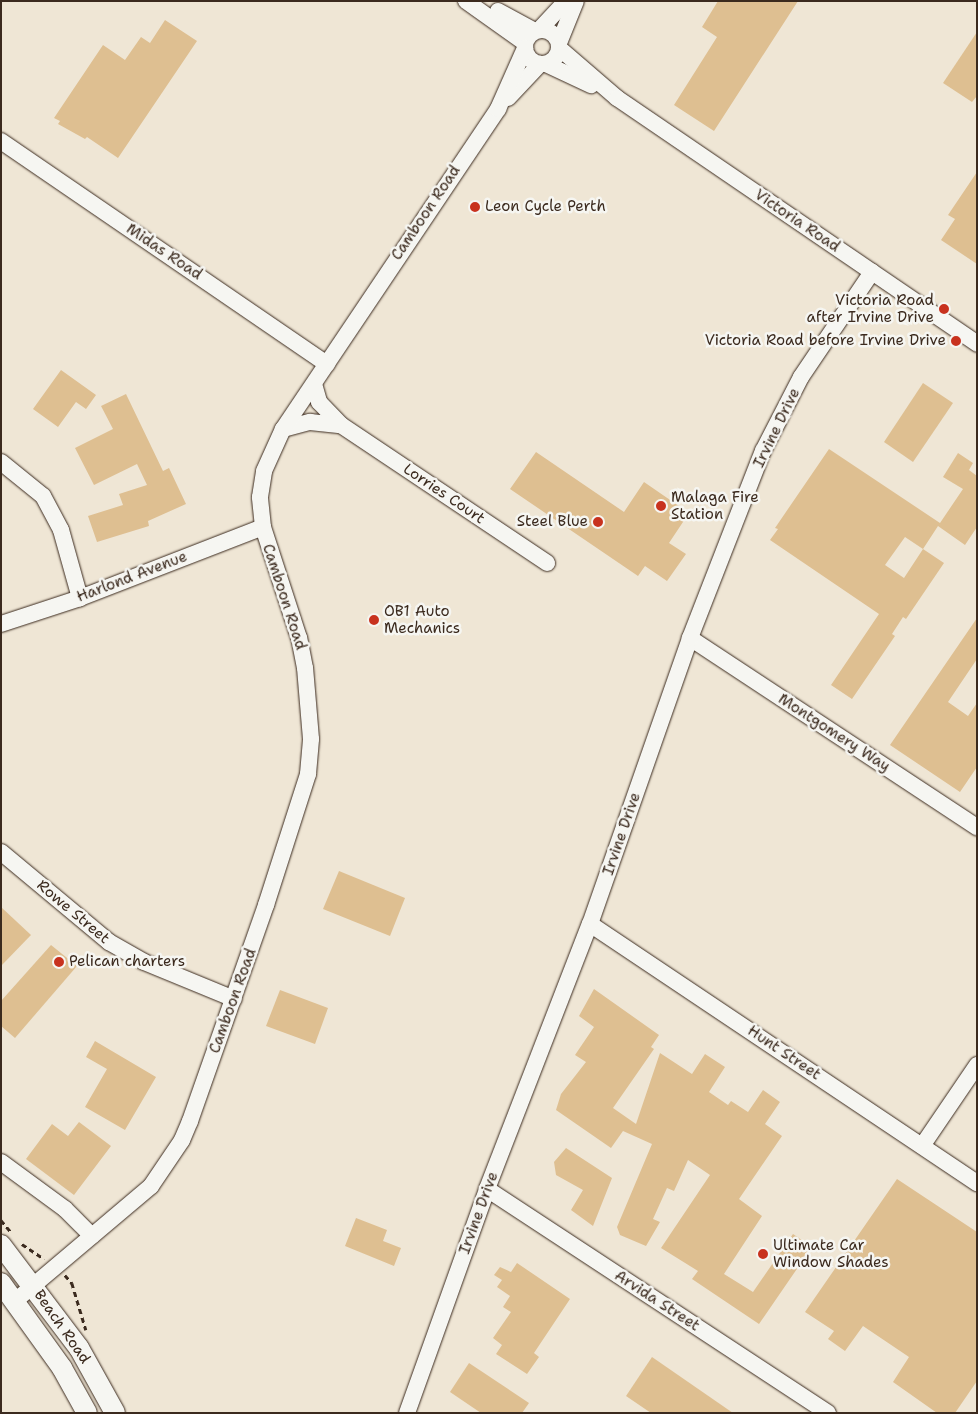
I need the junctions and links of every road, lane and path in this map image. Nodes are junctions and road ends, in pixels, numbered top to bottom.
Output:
1 (466, 1) edge
2 (484, 1) edge
3 (566, 1) edge
4 (576, 1) edge
5 (531, 38) junction
6 (559, 46) junction
7 (543, 64) junction
8 (618, 98) junction
9 (498, 109) junction
10 (1, 141) edge
11 (872, 272) junction
12 (977, 344) edge
13 (327, 364) junction
14 (314, 384) junction
15 (341, 426) junction
16 (283, 429) junction
17 (1, 462) edge
18 (262, 528) junction
19 (547, 563) dead end
20 (80, 598) junction
21 (1, 624) edge
22 (690, 638) junction
23 (977, 827) edge
24 (1, 852) edge
25 (590, 924) junction
26 (234, 999) junction
27 (977, 1065) edge
28 (922, 1146) junction
29 (1, 1162) edge
30 (977, 1183) edge
31 (487, 1189) junction
32 (1, 1220) edge
33 (92, 1236) junction
34 (1, 1245) edge
35 (58, 1267) junction
36 (1, 1283) edge
37 (34, 1286) junction
38 (15, 1301) junction
39 (88, 1336) dead end
40 (87, 1413) edge
41 (115, 1413) edge
42 (407, 1413) edge
43 (828, 1413) edge

1 - 5 street
2 - 5 street
3 - 5 street, Camboon Road
4 - 6 street
5 - 6 street
5 - 7 street
5 - 9 street, Camboon Road
6 - 7 street
6 - 8 street, Victoria Road
7 - 8 street, Victoria Road
7 - 9 street, Camboon Road
8 - 11 street, Victoria Road
9 - 13 street, Camboon Road
10 - 13 street, Midas Road
11 - 12 street, Victoria Road
11 - 22 street, Irvine Drive
13 - 14 street, Camboon Road
14 - 15 street, Lorries Court
14 - 16 street, Camboon Road
15 - 16 street, Lorries Court
15 - 19 street, Lorries Court
16 - 18 street, Camboon Road
17 - 20 street
18 - 20 street, Harlond Avenue
18 - 26 street, Camboon Road
20 - 21 street, Harlond Avenue
22 - 23 street, Montgomery Way
22 - 25 street, Irvine Drive
24 - 26 street, Rowe Street
25 - 28 street, Hunt Street
25 - 31 street, Irvine Drive
26 - 33 street, Camboon Road
27 - 28 street
28 - 30 street, Hunt Street
29 - 33 street
31 - 42 street, Irvine Drive
31 - 43 street, Arvida Street
32 - 35 path
33 - 35 street, Camboon Road
34 - 37 main road, Beach Road
35 - 37 street, Camboon Road
35 - 39 path
36 - 38 main road, Beach Road
37 - 38 street, Camboon Road
37 - 41 main road, Beach Road
38 - 40 main road, Beach Road

